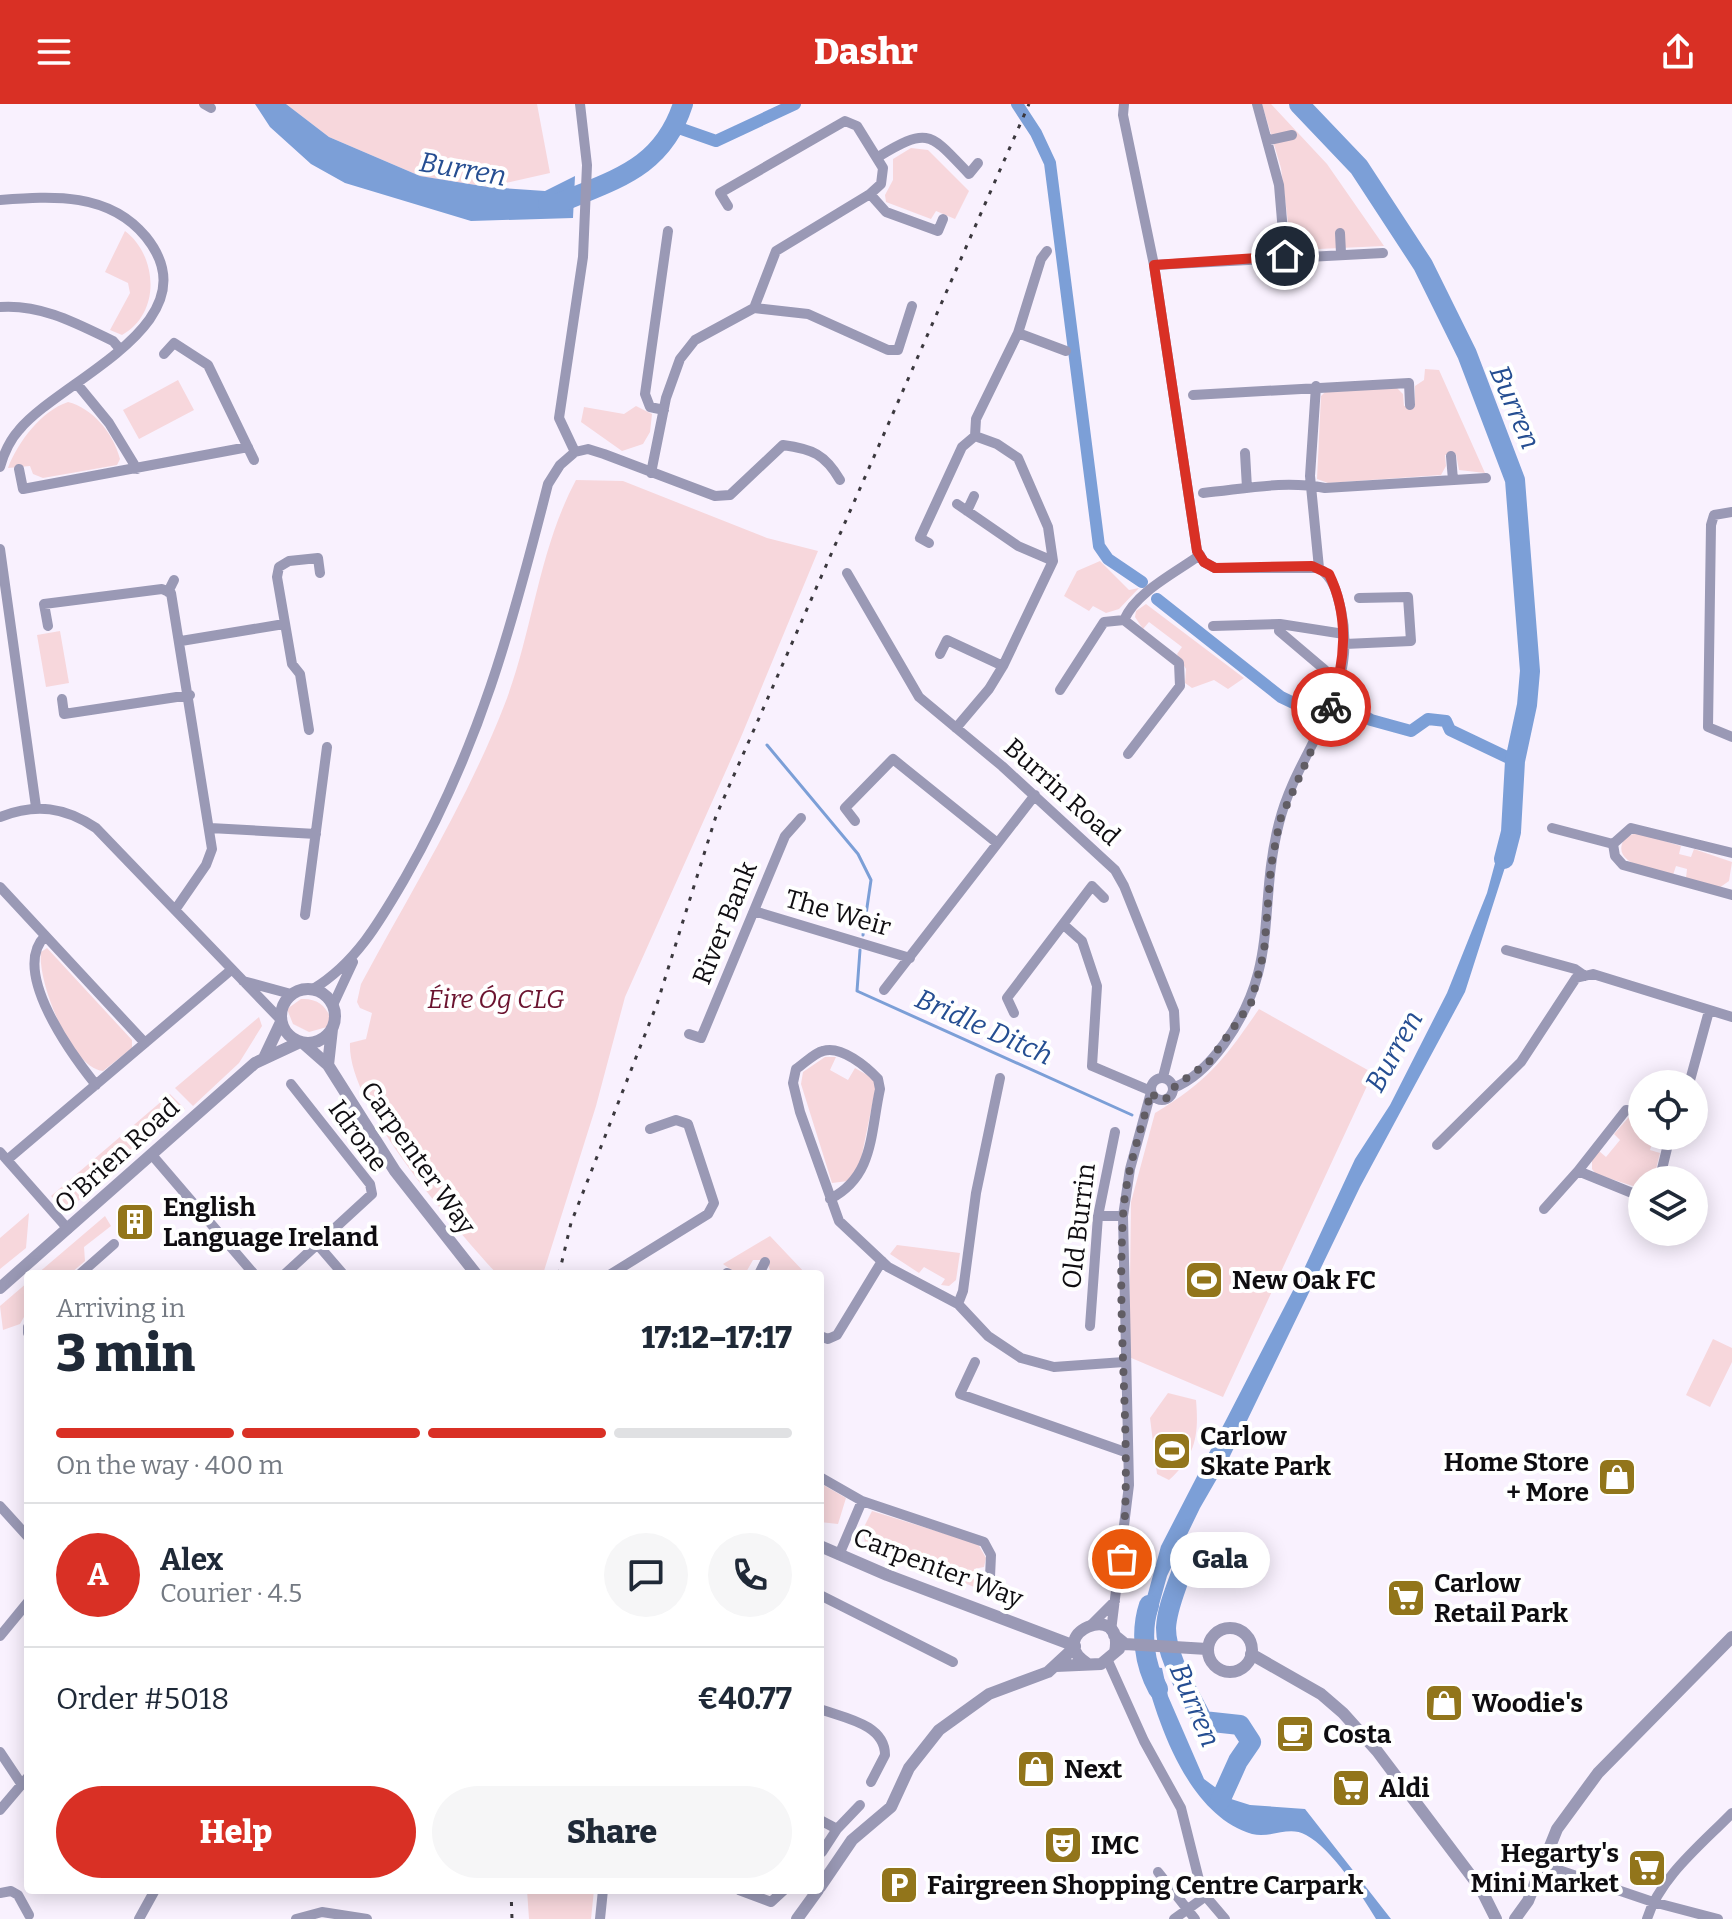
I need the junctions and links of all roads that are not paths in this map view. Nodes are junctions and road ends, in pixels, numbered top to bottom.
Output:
1 (580, 104) edge
2 (1124, 104) edge
3 (1257, 104) edge
4 (1292, 135) dead end
5 (1269, 140) junction
6 (878, 157) junction
7 (978, 163) dead end
8 (870, 194) junction
9 (0, 200) edge
10 (728, 206) dead end
11 (943, 219) dead end
12 (668, 231) dead end
13 (1340, 233) dead end
14 (1047, 251) dead end
15 (1341, 253) junction
16 (1383, 253) dead end
17 (1285, 256) junction
18 (1154, 265) junction
19 (912, 306) dead end
20 (0, 307) edge
21 (754, 308) junction
22 (1050, 330) dead end
23 (1018, 333) junction
24 (1045, 343) junction
25 (119, 348) junction
26 (1066, 351) dead end
27 (164, 354) dead end
28 (77, 384) junction
29 (1316, 386) junction
30 (1193, 395) dead end
31 (1410, 405) dead end
32 (664, 410) junction
33 (975, 436) junction
34 (248, 447) junction
35 (575, 452) junction
36 (1245, 453) dead end
37 (1451, 456) dead end
38 (254, 460) dead end
39 (0, 467) edge
40 (19, 469) dead end
41 (137, 469) junction
42 (651, 473) junction
43 (1486, 478) dead end
44 (840, 480) dead end
45 (1453, 480) junction
46 (1311, 486) junction
47 (1247, 488) junction
48 (1203, 493) dead end
49 (974, 496) dead end
50 (957, 504) dead end
51 (967, 511) junction
52 (1732, 512) edge
53 (929, 543) dead end
54 (0, 549) edge
55 (1200, 555) junction
56 (1053, 561) junction
57 (1319, 568) junction
58 (320, 573) dead end
59 (847, 573) dead end
60 (174, 580) dead end
61 (168, 592) junction
62 (1359, 598) dead end
63 (1124, 620) junction
64 (284, 624) junction
65 (1280, 624) junction
66 (48, 626) dead end
67 (1213, 626) dead end
68 (1344, 639) junction
69 (181, 641) junction
70 (940, 654) dead end
71 (1003, 666) junction
72 (1325, 670) dead end
73 (1060, 690) dead end
74 (190, 695) junction
75 (62, 699) dead end
76 (956, 728) junction
77 (309, 730) dead end
78 (1732, 737) edge
79 (327, 747) dead end
80 (1128, 754) dead end
81 (1035, 795) junction
82 (36, 807) junction
83 (0, 817) edge
84 (801, 818) dead end
85 (855, 821) dead end
86 (210, 828) junction
87 (1552, 828) dead end
88 (316, 834) junction
89 (996, 842) junction
90 (1613, 844) junction
91 (1732, 853) edge
92 (0, 887) edge
93 (1732, 895) edge
94 (1104, 898) dead end
95 (175, 910) junction
96 (754, 911) junction
97 (305, 915) dead end
98 (1065, 926) junction
99 (45, 936) junction
100 (1506, 950) dead end
101 (357, 952) junction
102 (910, 958) junction
103 (231, 970) junction
104 (1585, 976) junction
105 (243, 981) junction
106 (313, 989) junction
107 (884, 990) dead end
108 (291, 994) junction
109 (333, 1005) junction
110 (1709, 1011) junction
111 (1014, 1013) dead end
112 (1732, 1017) edge
113 (281, 1020) junction
114 (332, 1029) junction
115 (689, 1034) dead end
116 (302, 1042) junction
117 (145, 1043) junction
118 (264, 1058) junction
119 (328, 1065) junction
120 (1693, 1070) edge
121 (1163, 1077) junction
122 (1000, 1078) dead end
123 (291, 1084) dead end
124 (96, 1085) junction
125 (1149, 1088) junction
126 (1173, 1088) junction
127 (1161, 1100) junction
128 (1628, 1110) edge
129 (1144, 1117) junction
130 (650, 1129) dead end
131 (1115, 1132) dead end
132 (1437, 1145) dead end
133 (152, 1155) junction
134 (4, 1156) edge
135 (1578, 1171) junction
136 (1628, 1191) edge
137 (830, 1199) junction
138 (1544, 1209) dead end
139 (1098, 1216) junction
140 (1123, 1216) junction
141 (68, 1229) junction
142 (114, 1244) dead end
143 (318, 1245) junction
144 (882, 1261) junction
145 (765, 1262) dead end
146 (85, 1270) edge
147 (251, 1270) edge
148 (290, 1270) edge
149 (340, 1270) edge
150 (473, 1270) edge
151 (617, 1270) edge
152 (761, 1270) edge
153 (0, 1288) edge
154 (958, 1304) junction
155 (1090, 1326) dead end
156 (824, 1338) edge
157 (975, 1362) dead end
158 (1124, 1362) junction
159 (1128, 1453) junction
160 (824, 1479) edge
161 (862, 1501) junction
162 (0, 1506) edge
163 (24, 1533) edge
164 (824, 1548) edge
165 (839, 1555) junction
166 (990, 1577) dead end
167 (824, 1597) edge
168 (1115, 1601) junction
169 (24, 1606) edge
170 (1092, 1624) junction
171 (2, 1629) edge
172 (1041, 1630) junction
173 (1079, 1632) junction
174 (1113, 1632) junction
175 (1732, 1637) edge
176 (1075, 1646) junction
177 (1202, 1649) junction
178 (1116, 1652) junction
179 (1251, 1654) junction
180 (953, 1662) dead end
181 (1088, 1664) junction
182 (1056, 1666) junction
183 (824, 1710) edge
184 (0, 1752) edge
185 (24, 1780) edge
186 (24, 1782) edge
187 (871, 1782) dead end
188 (860, 1805) dead end
189 (0, 1810) edge
190 (1732, 1814) edge
191 (824, 1822) edge
192 (837, 1829) junction
193 (824, 1849) edge
194 (1544, 1865) junction
195 (1158, 1872) dead end
196 (824, 1882) edge
197 (0, 1893) edge
198 (153, 1894) edge
199 (603, 1894) edge
200 (750, 1894) edge
201 (780, 1894) edge
202 (815, 1894) edge
203 (1206, 1896) junction
204 (1653, 1902) junction
205 (1187, 1909) junction
206 (29, 1915) dead end
207 (139, 1919) edge
208 (296, 1919) edge
209 (367, 1919) edge
210 (600, 1919) edge
211 (797, 1919) edge
212 (1174, 1919) edge
213 (1195, 1919) edge
214 (1225, 1919) edge
215 (1496, 1919) edge
216 (1515, 1919) edge
217 (1647, 1919) edge
218 (1718, 1919) edge

1 - 35 street
2 - 18 street
3 - 5 street
4 - 5 street
5 - 17 street
6 - 7 street
6 - 8 street
6 - 10 street
8 - 11 street
8 - 21 street
9 - 25 street
12 - 32 street
13 - 15 street
14 - 23 street
15 - 16 street
15 - 17 street
17 - 18 street
18 - 55 street
19 - 21 street
20 - 25 street
21 - 32 street
22 - 24 street
23 - 24 street
23 - 33 street
24 - 26 street
25 - 28 street
27 - 34 street
28 - 39 street
28 - 41 street
29 - 30 street
29 - 31 street
29 - 46 street
32 - 42 street
33 - 53 street
33 - 56 street
34 - 38 street
34 - 41 street
35 - 42 street
35 - 101 street
36 - 47 street
37 - 45 street
40 - 41 street
42 - 44 street
43 - 45 street
45 - 46 street
46 - 47 street
46 - 57 street
47 - 48 street
49 - 51 street
50 - 51 street
51 - 56 street
52 - 78 street
54 - 82 street
55 - 57 street
55 - 63 street
56 - 71 street
57 - 68 street
58 - 64 street
59 - 76 street, Burrin Road
60 - 61 street
61 - 66 street
61 - 69 street
62 - 68 street
63 - 73 street
63 - 80 street
64 - 69 street
64 - 77 street
65 - 67 street
65 - 68 street
65 - 72 street
68 - 126 street
69 - 74 street
70 - 71 street
71 - 76 street
74 - 75 street
74 - 86 street
76 - 81 street, Burrin Road
79 - 88 street
81 - 89 street
81 - 121 street, Burrin Road
82 - 83 street
82 - 95 street
84 - 96 street, River Bank
85 - 89 street
86 - 88 street
86 - 95 street
87 - 90 street
88 - 97 street
89 - 102 street
90 - 91 street
90 - 93 street
92 - 99 street
94 - 98 street
95 - 103 street
96 - 102 street, The Weir
96 - 115 street, River Bank
98 - 111 street
98 - 125 street
99 - 117 street
99 - 124 street
100 - 104 street
101 - 106 street
101 - 109 street
102 - 107 street
103 - 105 street
103 - 117 street
104 - 110 street
104 - 132 street
105 - 108 street
105 - 113 street
106 - 108 street
106 - 109 street
108 - 113 street
109 - 114 street
110 - 112 street
110 - 120 street
113 - 116 street
113 - 118 street, O'Brien Road
114 - 116 street
114 - 119 street, Carpenter Way
116 - 118 street, O'Brien Road
116 - 119 street, Carpenter Way
117 - 124 street
118 - 133 street, O'Brien Road
119 - 150 street, Carpenter Way
121 - 125 street
121 - 126 street
122 - 154 street
123 - 143 street, Idrone
124 - 134 street
125 - 127 street
125 - 129 street
126 - 127 street
127 - 129 street
128 - 135 street
129 - 140 street
130 - 151 street
131 - 139 street, Old Burrin
133 - 141 street, O'Brien Road
133 - 147 street
134 - 141 street
135 - 136 street
135 - 138 street
137 - 137 street
137 - 144 street
139 - 140 street
139 - 155 street, Old Burrin
140 - 158 street
141 - 153 street, O'Brien Road
142 - 146 street
143 - 148 street, Idrone
143 - 149 street
144 - 154 street
144 - 156 street
145 - 152 street
154 - 158 street
157 - 159 street
158 - 159 street
159 - 168 street
160 - 161 street
161 - 165 street
161 - 166 street
162 - 163 street
164 - 165 street, Carpenter Way
165 - 172 street, Carpenter Way
167 - 180 street
168 - 170 street
168 - 174 street
169 - 171 street
170 - 173 street
170 - 174 street
172 - 173 street, Carpenter Way
172 - 176 street, Carpenter Way
173 - 176 street
174 - 178 street
175 - 194 street
176 - 181 street
176 - 182 street
177 - 178 street
177 - 179 street
177 - 179 street
178 - 181 street
178 - 203 street
179 - 215 street
181 - 182 street
182 - 196 street
183 - 187 street
184 - 185 street
186 - 189 street
188 - 192 street
190 - 204 street
191 - 192 street
192 - 193 street
194 - 204 street
194 - 216 street
195 - 205 street
197 - 206 street
198 - 207 street
199 - 210 street
200 - 201 street
202 - 211 street
203 - 205 street
203 - 214 street
204 - 217 street
204 - 218 street
205 - 212 street
205 - 213 street
208 - 209 street

